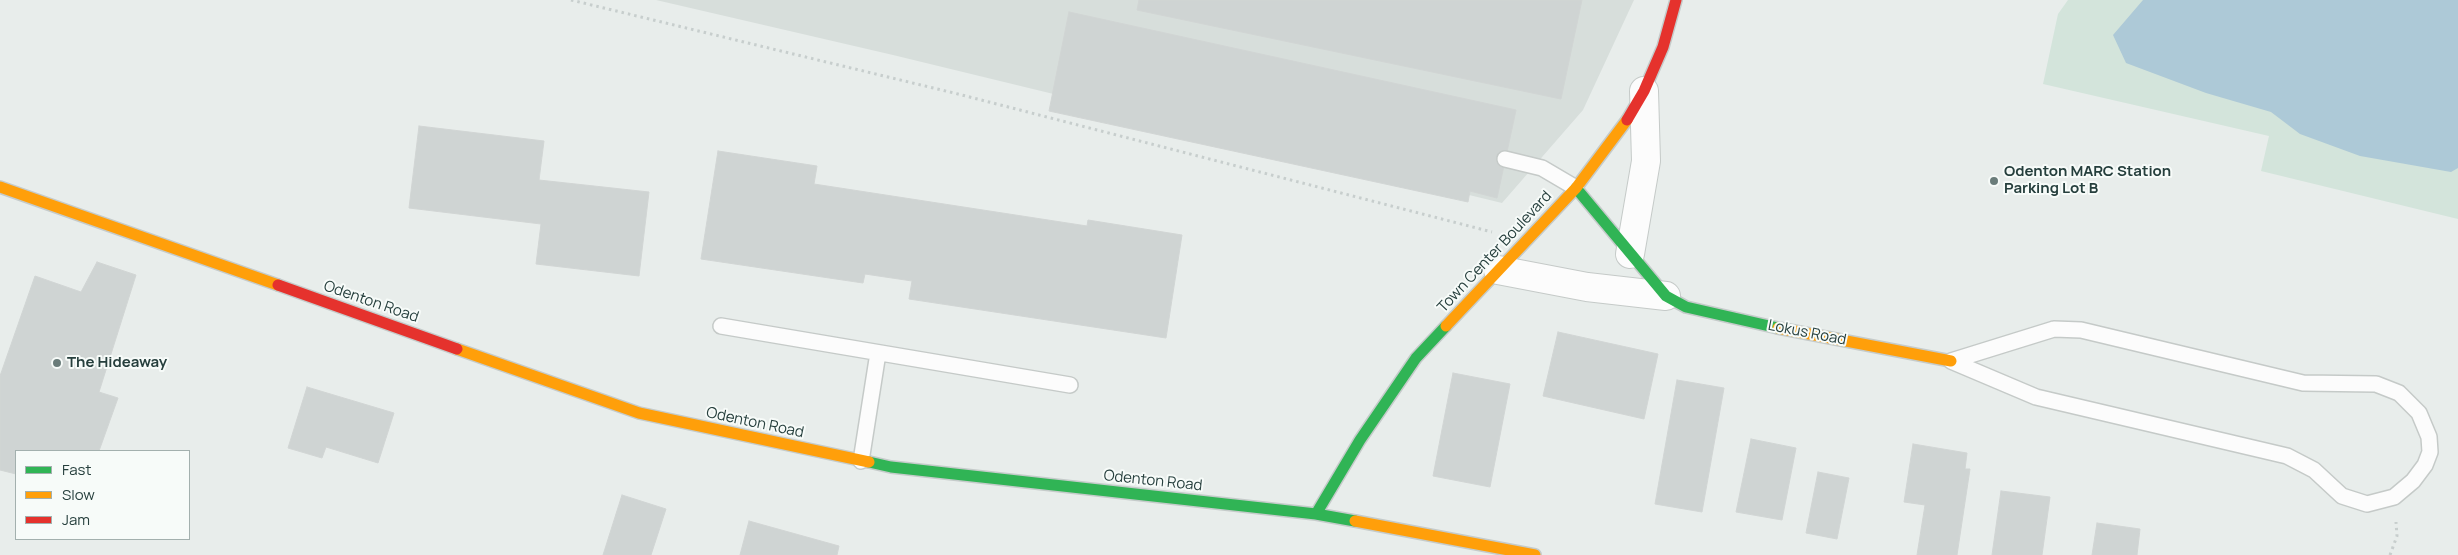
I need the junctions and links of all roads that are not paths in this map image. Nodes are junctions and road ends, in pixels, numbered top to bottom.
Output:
1 (1676, 0) edge
2 (1644, 91) junction
3 (1505, 159) dead end
4 (0, 187) edge
5 (1576, 188) junction
6 (1630, 254) junction
7 (1498, 270) junction
8 (1666, 296) junction
9 (721, 326) dead end
10 (878, 353) junction
11 (1951, 361) junction
12 (1070, 385) dead end
13 (861, 461) junction
14 (1316, 514) junction
15 (1535, 555) edge

1 - 2 street, Town Center Boulevard
2 - 5 street, Town Center Boulevard
2 - 6 street
3 - 5 lane
4 - 13 street, Odenton Road
5 - 6 street, Lokus Road
5 - 7 street, Town Center Boulevard
6 - 8 street, Lokus Road
7 - 8 street, Lokus Road
7 - 14 street, Town Center Boulevard
8 - 11 street, Lokus Road
9 - 10 lane
10 - 12 lane
10 - 13 lane
11 - 11 lane
13 - 14 street, Odenton Road
14 - 15 street, Odenton Road

